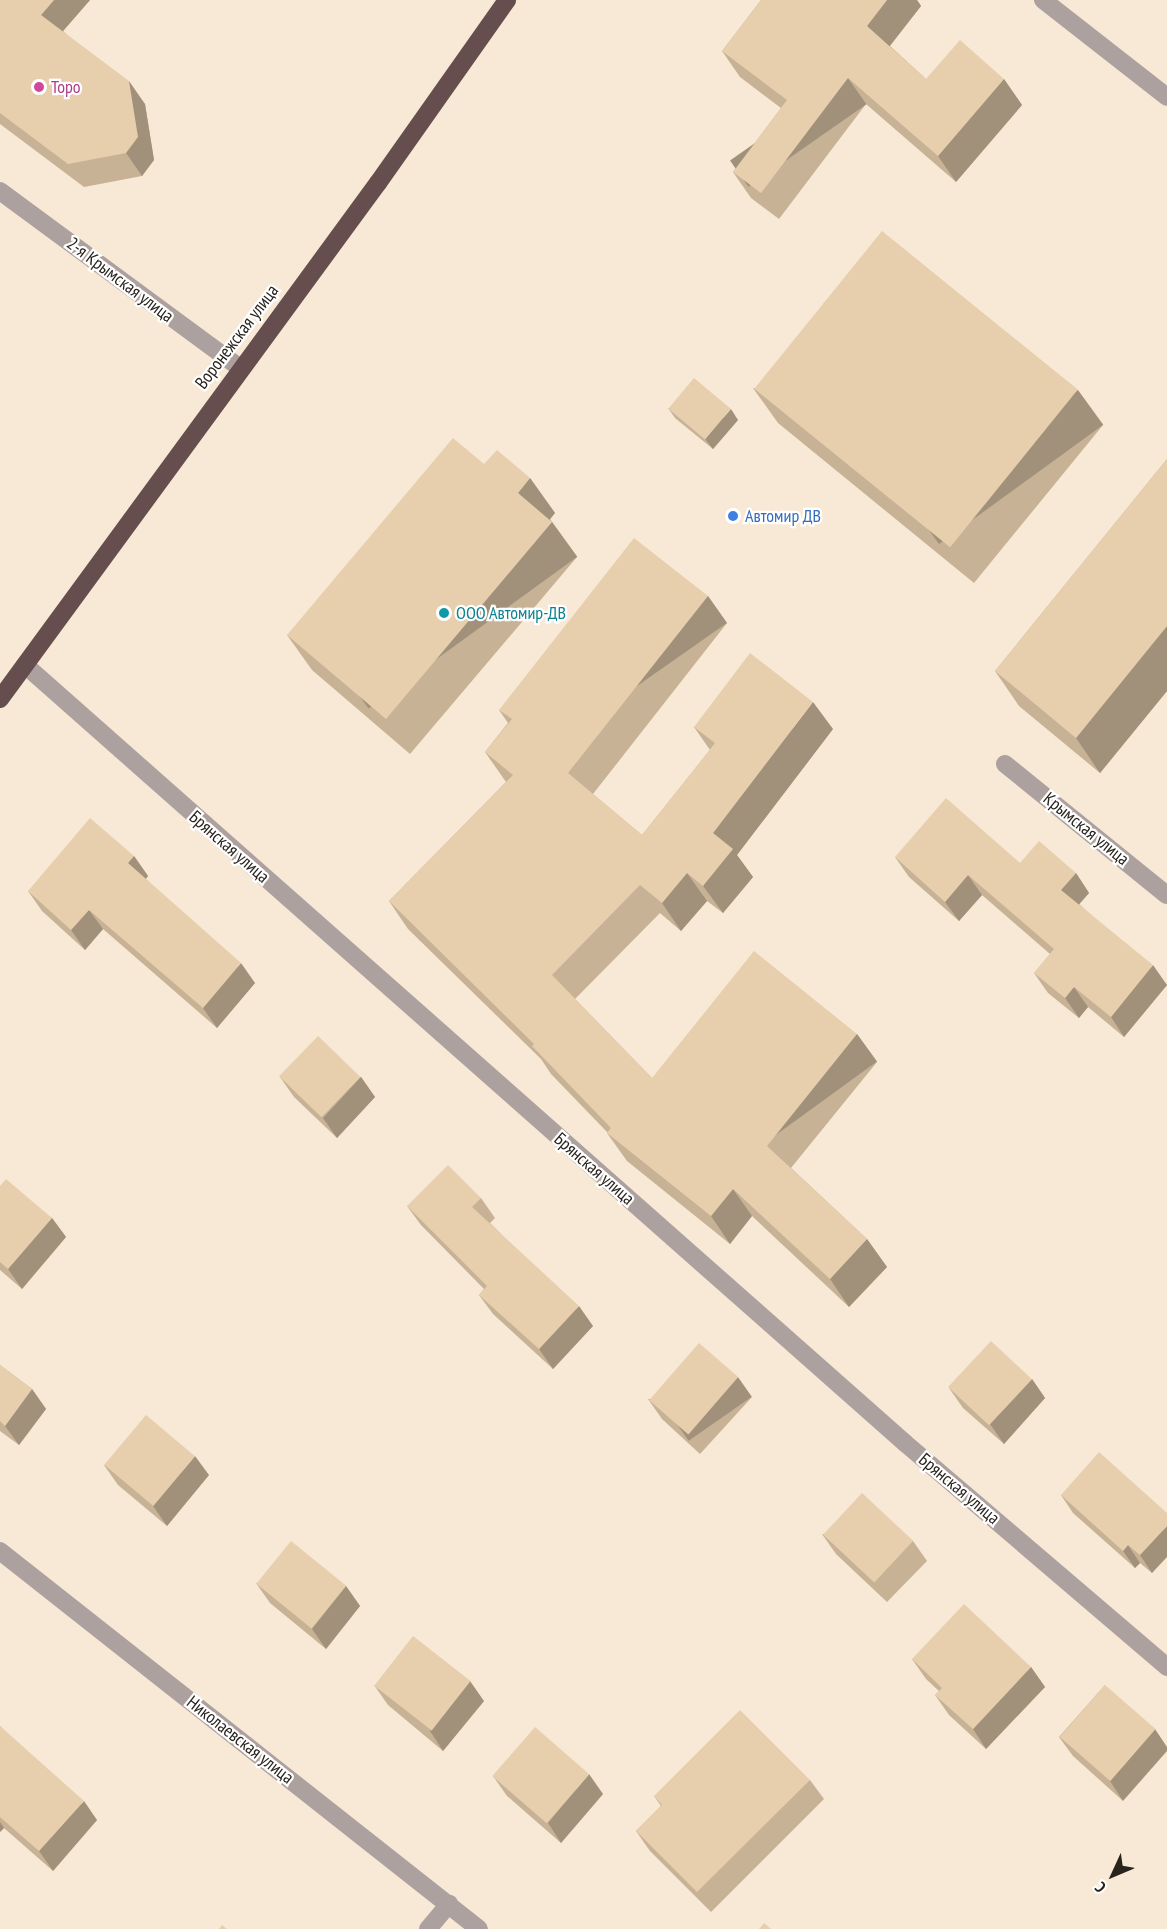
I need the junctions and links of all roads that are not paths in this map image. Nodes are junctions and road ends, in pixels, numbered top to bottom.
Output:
1 (507, 0) edge
2 (1043, 0) edge
3 (1167, 97) edge
4 (0, 191) edge
5 (240, 368) junction
6 (26, 665) junction
7 (0, 699) edge
8 (1005, 764) dead end
9 (1167, 895) edge
10 (0, 1551) edge
11 (1167, 1667) edge
12 (449, 1904) junction
13 (428, 1929) edge
14 (479, 1929) edge

1 - 5 highway, Воронежская улица
2 - 3 street
4 - 5 street, 2-я Крымская улица
5 - 6 highway, Воронежская улица
6 - 7 highway, Воронежская улица
6 - 11 street, Брянская улица
8 - 9 street, Крымская улица
10 - 12 street, Николаевская улица
12 - 13 street
12 - 14 street, Николаевская улица

